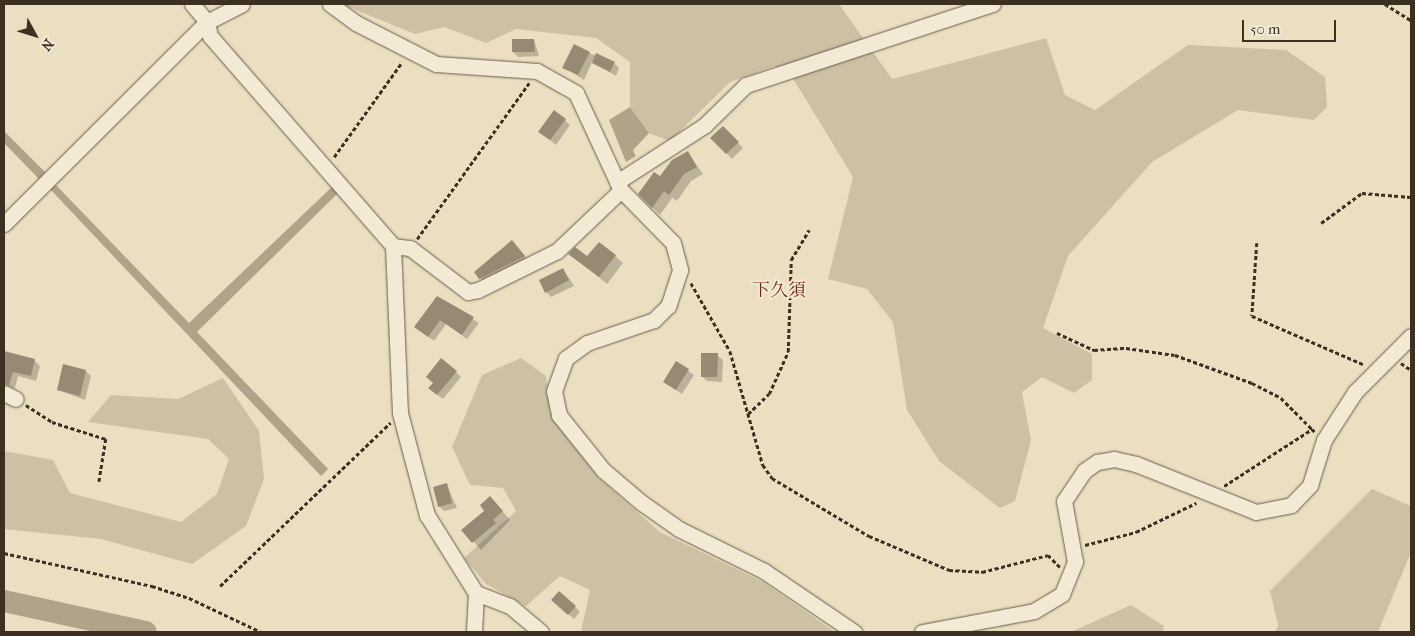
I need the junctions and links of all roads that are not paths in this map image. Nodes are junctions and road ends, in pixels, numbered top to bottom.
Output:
1 (192, 4) edge
2 (242, 4) edge
3 (330, 4) edge
4 (993, 4) edge
5 (207, 22) junction
6 (619, 186) junction
7 (4, 224) edge
8 (393, 246) junction
9 (1411, 336) edge
10 (476, 593) junction
11 (474, 632) edge
12 (541, 632) edge
13 (854, 632) edge
14 (922, 632) edge

1 - 5 street
2 - 5 street
3 - 6 street
4 - 6 street
5 - 7 street
5 - 8 street
6 - 8 street
6 - 13 street
8 - 10 street
9 - 14 street
10 - 11 street
10 - 12 street

